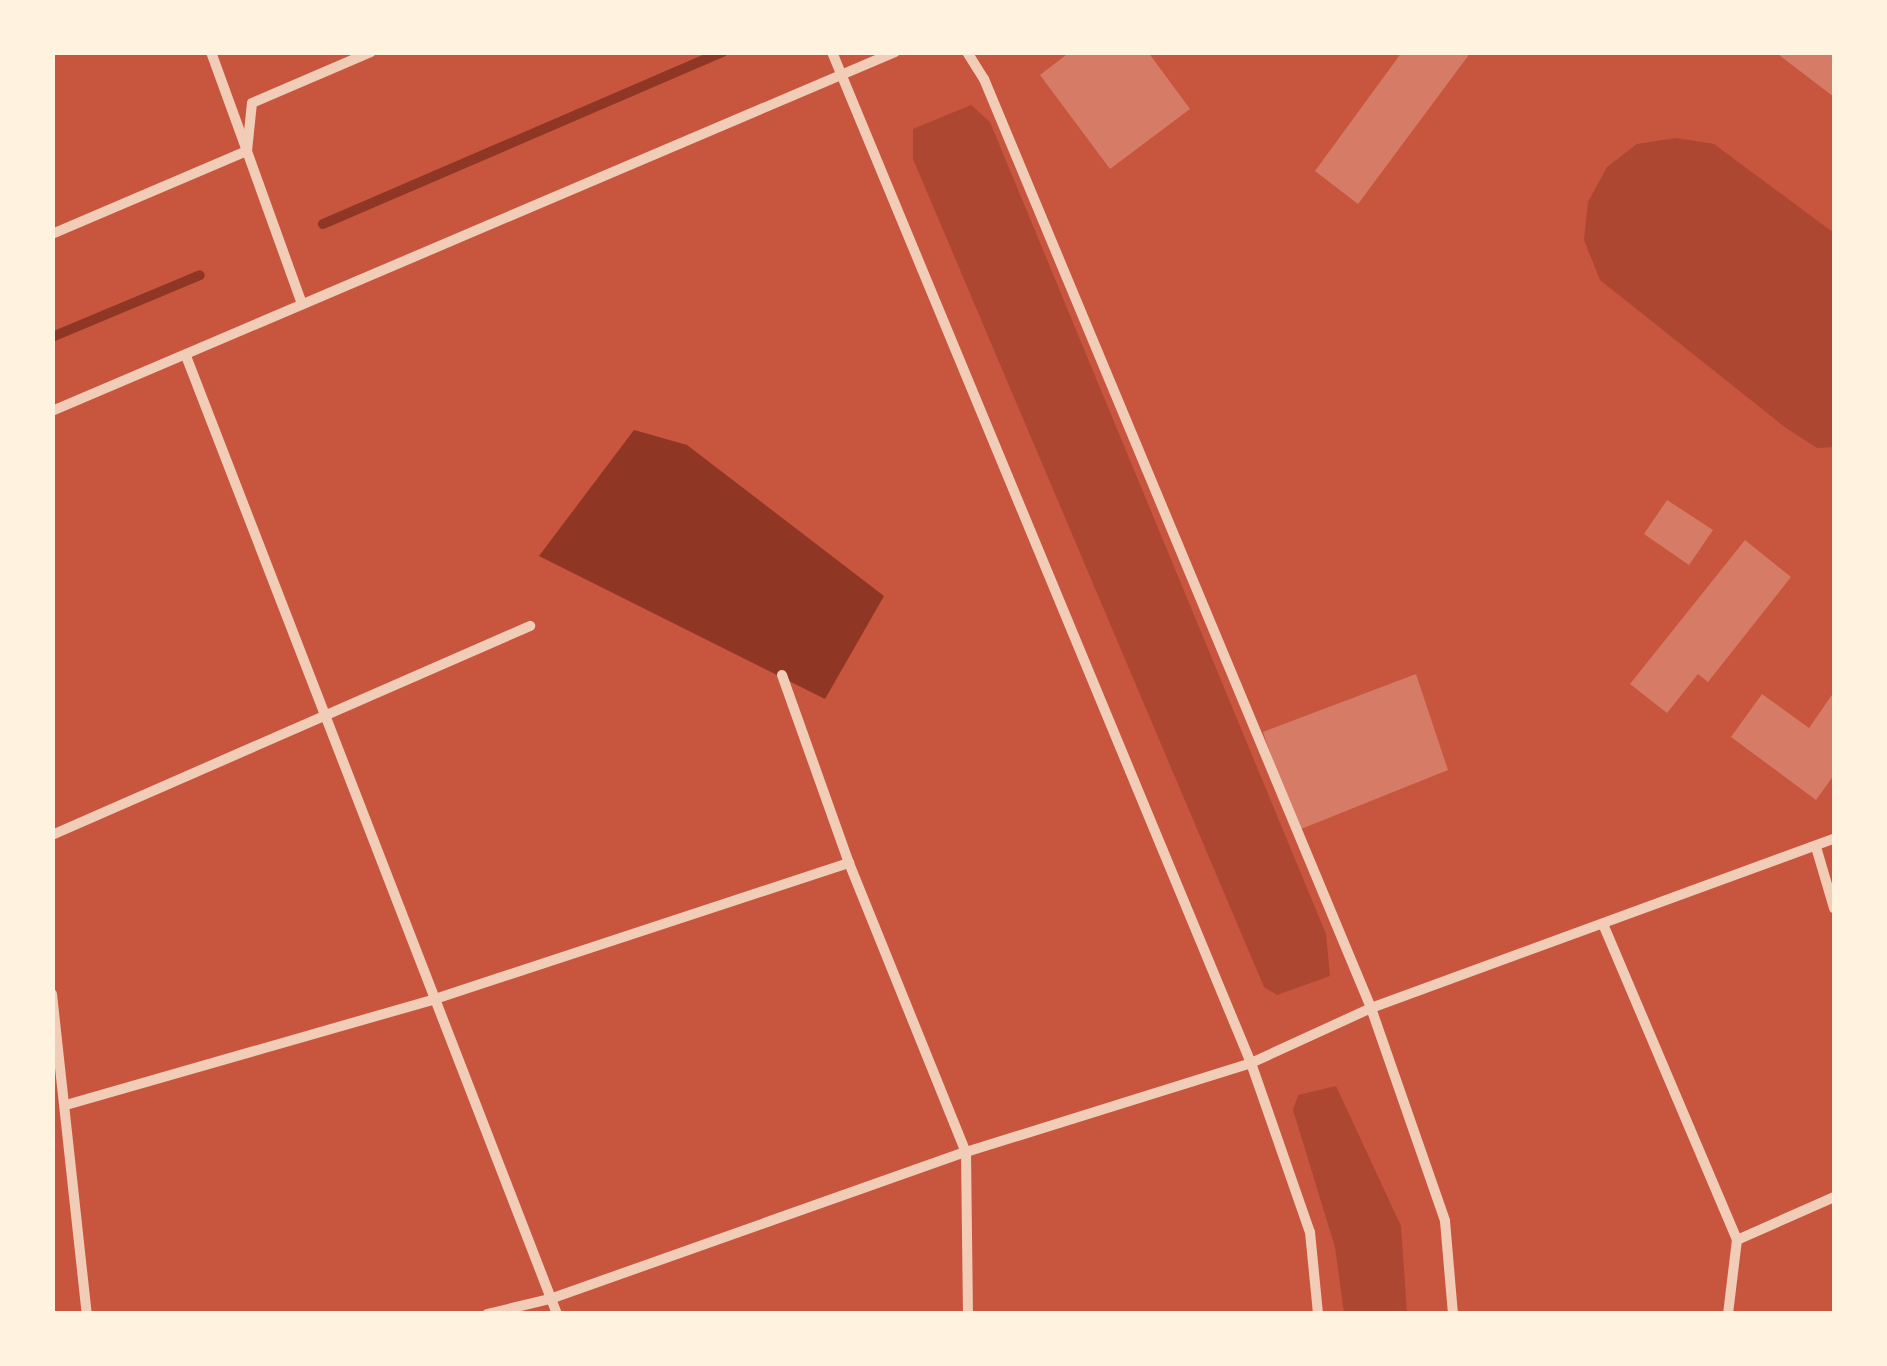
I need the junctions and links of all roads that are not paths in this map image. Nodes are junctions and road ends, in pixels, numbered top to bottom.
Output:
1 (211, 52) edge
2 (371, 52) edge
3 (832, 52) edge
4 (895, 52) edge
5 (967, 52) edge
6 (846, 77) junction
7 (247, 151) junction
8 (52, 234) edge
9 (302, 304) junction
10 (186, 356) junction
11 (52, 412) edge
12 (530, 626) dead end
13 (782, 674) dead end
14 (328, 715) junction
15 (52, 835) edge
16 (1834, 839) edge
17 (1816, 846) junction
18 (849, 863) junction
19 (1834, 908) edge
20 (1603, 924) junction
21 (52, 994) edge
22 (438, 998) junction
23 (1371, 1008) junction
24 (1251, 1063) junction
25 (66, 1105) junction
26 (966, 1152) junction
27 (1834, 1197) edge
28 (1737, 1240) junction
29 (550, 1299) junction
30 (87, 1314) edge
31 (487, 1314) edge
32 (557, 1314) edge
33 (968, 1314) edge
34 (1318, 1314) edge
35 (1454, 1314) edge
36 (1728, 1314) edge

1 - 7 street
2 - 7 street
3 - 6 street
4 - 6 street
5 - 23 street
6 - 9 street
6 - 24 street
7 - 8 street
7 - 9 street
9 - 10 street
10 - 11 street
10 - 14 street
12 - 14 street
13 - 18 street
14 - 15 street
14 - 22 street
16 - 17 street
17 - 19 street
17 - 20 street
18 - 22 street
18 - 26 street
20 - 23 street
20 - 28 street
21 - 25 street
22 - 25 street
22 - 29 street
23 - 24 street
23 - 35 street
24 - 26 street
24 - 34 street
25 - 30 street
26 - 29 street
26 - 33 street
27 - 28 street
28 - 36 street
29 - 31 street
29 - 32 street

